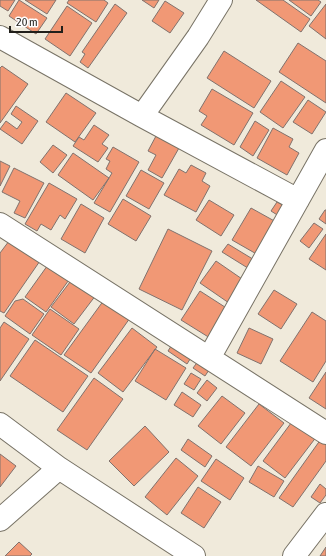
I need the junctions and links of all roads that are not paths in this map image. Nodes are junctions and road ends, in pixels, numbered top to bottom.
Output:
1 (221, 0) edge
2 (0, 37) edge
3 (142, 116) junction
4 (326, 150) edge
5 (298, 200) junction
6 (0, 224) edge
7 (209, 358) junction
8 (0, 424) edge
9 (326, 433) edge
10 (59, 468) junction
11 (326, 514) edge
12 (0, 520) edge
13 (194, 556) edge
14 (294, 556) edge

1 - 3 street
2 - 3 street
3 - 5 street
4 - 5 street
5 - 7 street
6 - 7 street
7 - 9 street
8 - 10 street
10 - 12 street
10 - 13 street
11 - 14 street

